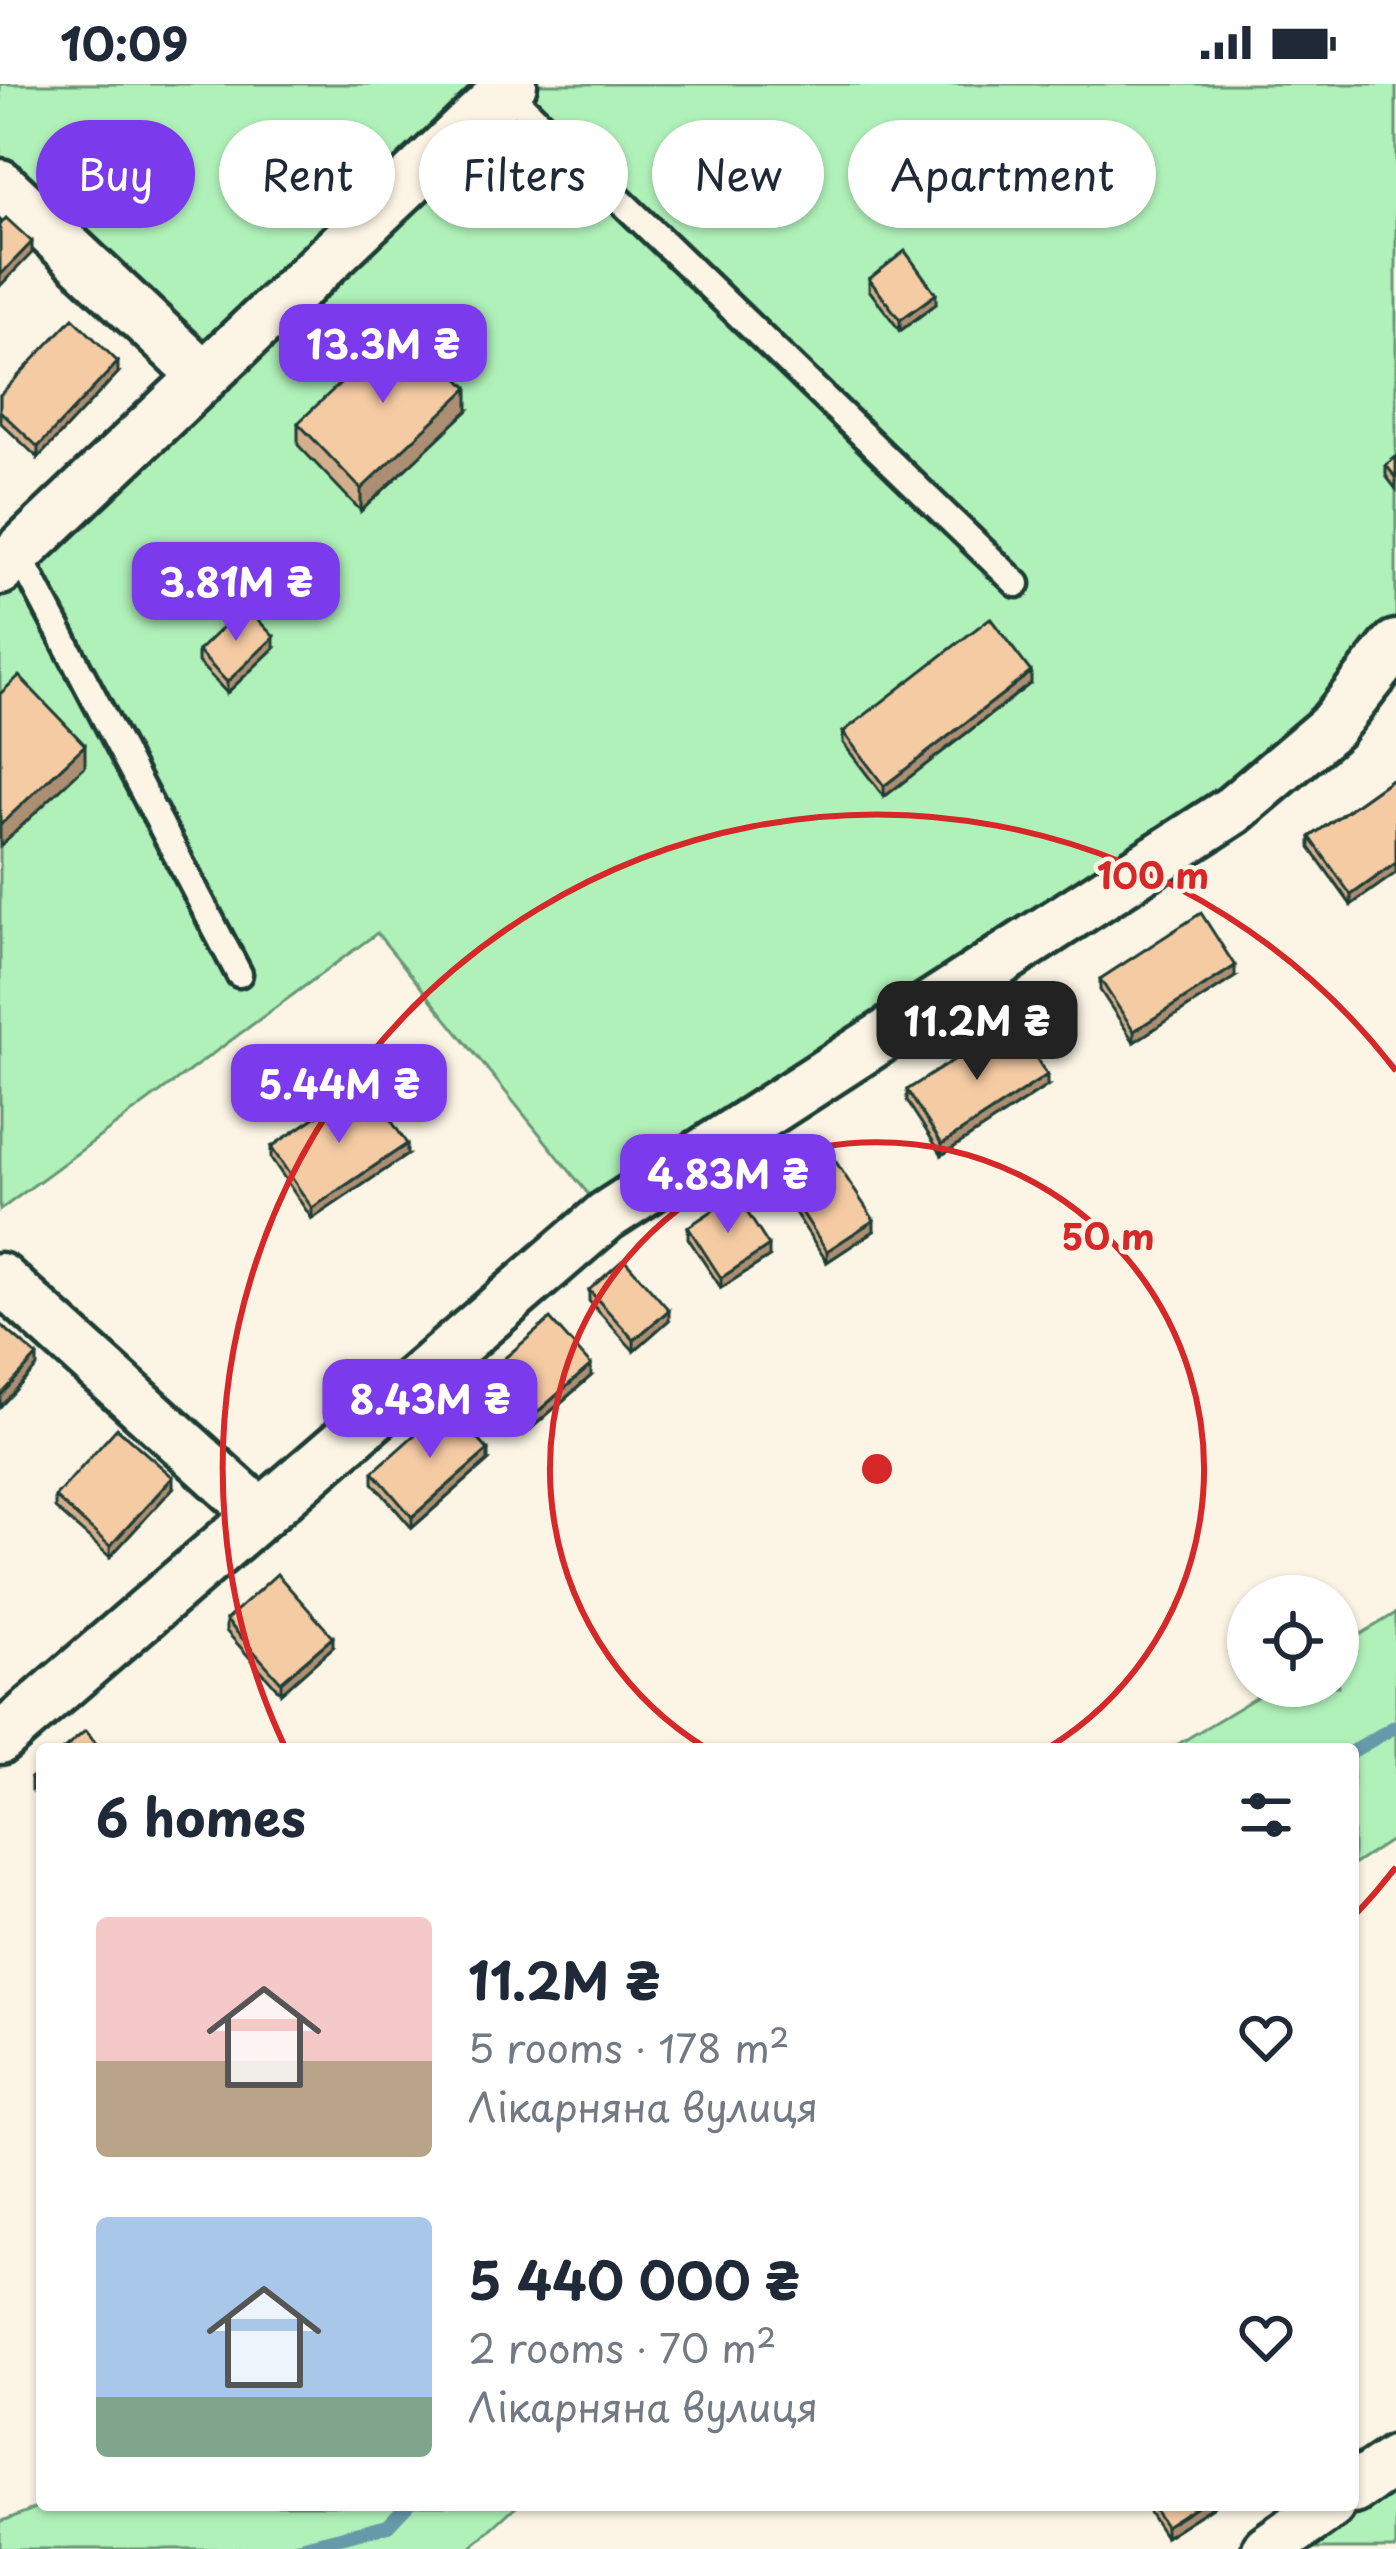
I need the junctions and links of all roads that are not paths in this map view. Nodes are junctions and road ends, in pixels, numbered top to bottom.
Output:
1 (509, 87) edge
2 (0, 184) edge
3 (204, 376) junction
4 (9, 561) edge
5 (1017, 584) dead end
6 (1396, 645) edge
7 (239, 974) dead end
8 (0, 1278) edge
9 (260, 1514) junction
10 (0, 1739) edge
11 (1396, 2460) edge
12 (1359, 2485) edge
13 (1321, 2511) edge
14 (1267, 2549) edge

1 - 3 street
1 - 5 lane
2 - 3 street
3 - 4 street
4 - 7 lane
6 - 9 street
8 - 9 street
9 - 10 street
11 - 12 street
13 - 14 street

